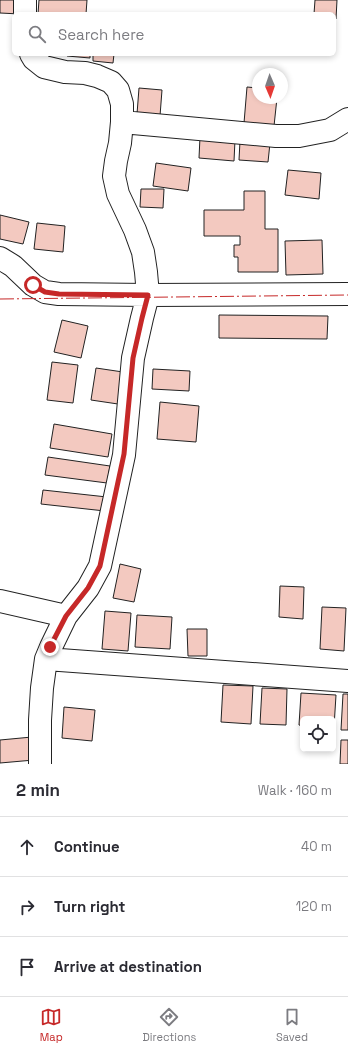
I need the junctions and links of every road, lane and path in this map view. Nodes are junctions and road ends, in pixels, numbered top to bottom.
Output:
1 (24, 0) edge
2 (25, 12) edge
3 (32, 56) edge
4 (348, 119) edge
5 (122, 122) junction
6 (0, 258) edge
7 (348, 294) edge
8 (148, 295) junction
9 (0, 601) edge
10 (66, 616) junction
11 (46, 659) junction
12 (348, 681) edge
13 (40, 764) edge

1 - 2 street
3 - 5 street
4 - 5 street
5 - 8 street
6 - 8 street
7 - 8 street
8 - 10 street
9 - 10 street
10 - 11 street
11 - 12 street
11 - 13 street

